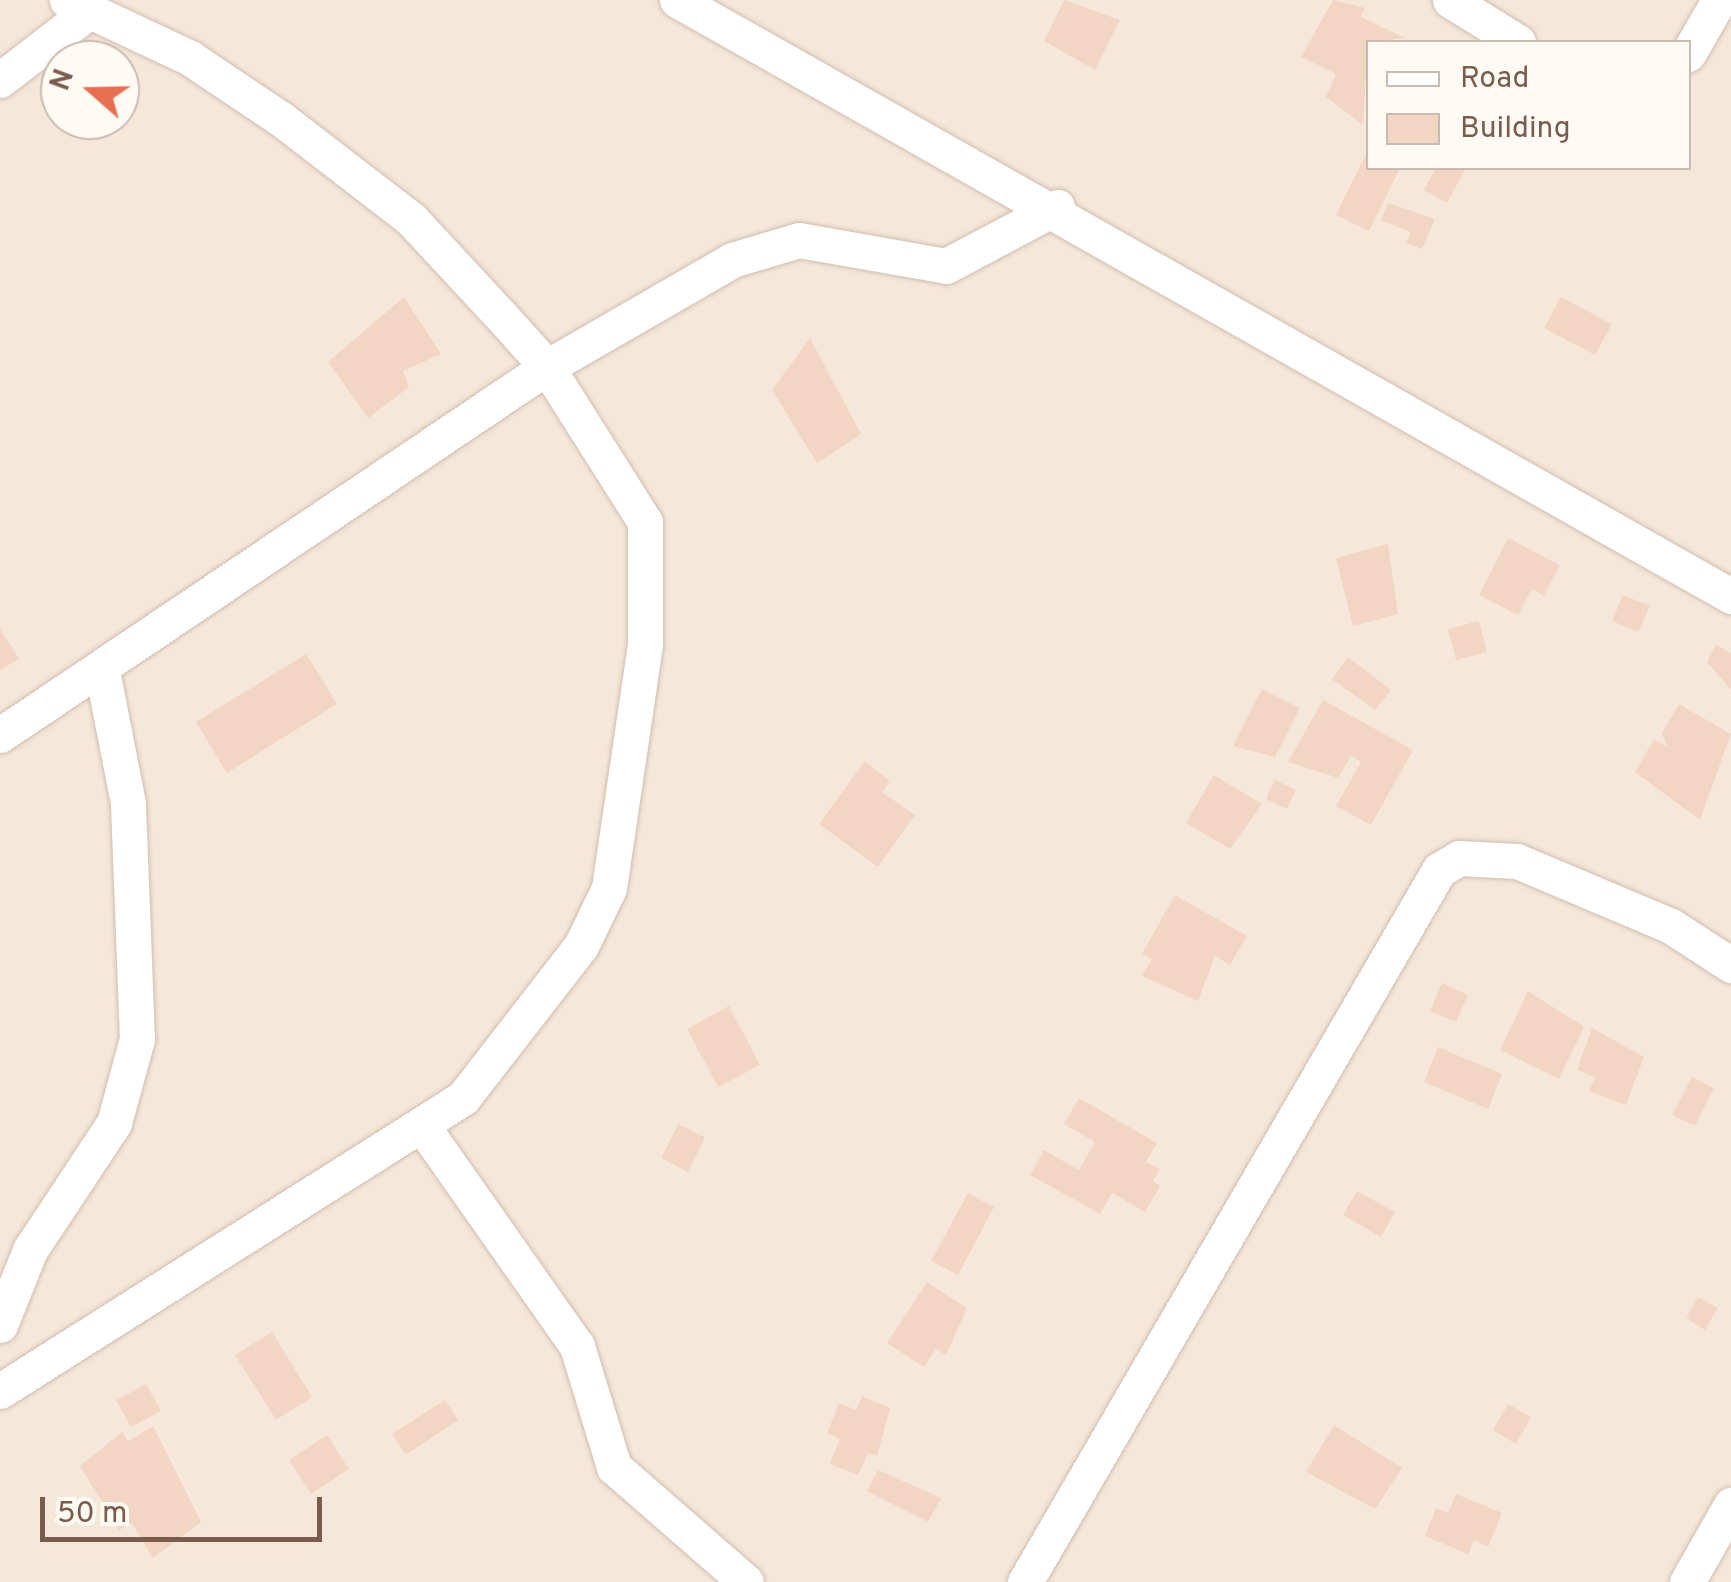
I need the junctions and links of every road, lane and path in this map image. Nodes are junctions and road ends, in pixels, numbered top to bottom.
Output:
1 (677, 0) edge
2 (1450, 0) edge
3 (1719, 0) edge
4 (78, 6) edge
5 (1515, 40) edge
6 (1691, 49) edge
7 (0, 80) edge
8 (1057, 207) junction
9 (547, 367) junction
10 (1731, 596) edge
11 (102, 671) junction
12 (0, 735) edge
13 (1731, 965) edge
14 (425, 1130) junction
15 (0, 1325) edge
16 (0, 1391) edge
17 (1731, 1505) edge
18 (746, 1582) edge
19 (1025, 1582) edge
20 (1687, 1582) edge

1 - 8 street
2 - 5 street
3 - 6 street
4 - 7 street
4 - 9 street
8 - 9 street
8 - 10 street
9 - 11 street
9 - 14 street
11 - 12 street
11 - 15 street
13 - 19 street
14 - 16 street
14 - 18 street
17 - 20 street

